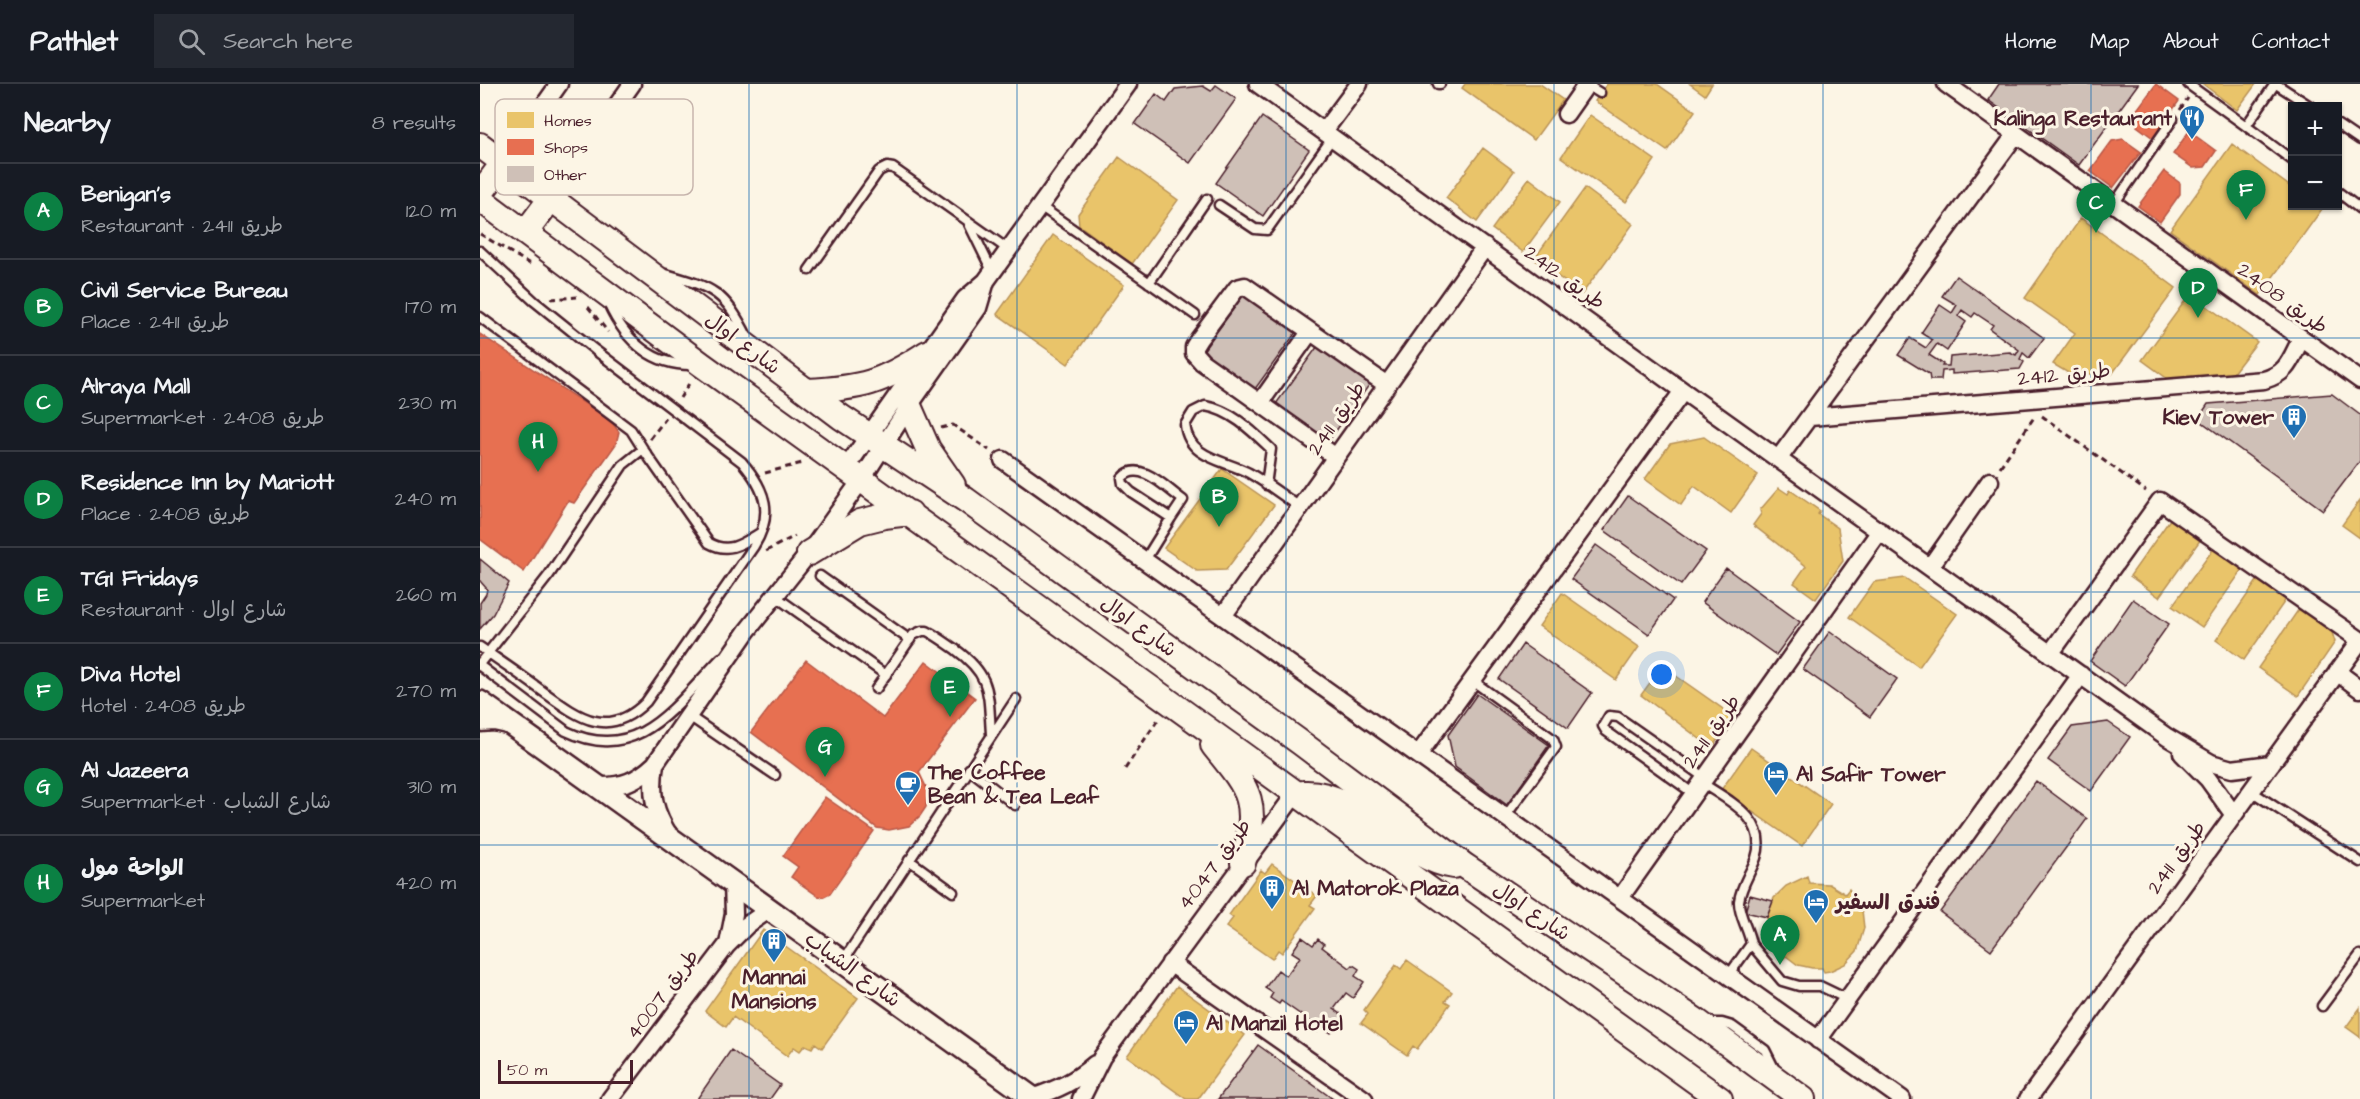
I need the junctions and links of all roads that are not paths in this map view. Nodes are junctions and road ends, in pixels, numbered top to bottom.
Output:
1 (559, 84) edge
2 (1128, 84) edge
3 (1258, 84) edge
4 (1359, 84) edge
5 (2276, 84) edge
6 (627, 86) edge
7 (1955, 86) edge
8 (2191, 86) edge
9 (1591, 87) edge
10 (548, 99) edge
11 (618, 99) edge
12 (2304, 102) edge
13 (1566, 114) dead end
14 (2173, 119) road end
15 (2246, 126) junction
16 (2342, 128) edge
17 (1328, 134) junction
18 (2016, 134) junction
19 (2360, 140) edge
20 (480, 144) edge
21 (495, 155) edge
22 (2288, 157) edge
23 (495, 174) edge
24 (480, 194) edge
25 (549, 195) edge
26 (2342, 196) edge
27 (552, 197) junction
28 (480, 199) edge
29 (1207, 199) dead end
30 (2114, 204) junction
31 (1220, 205) dead end
32 (1040, 206) junction
33 (2360, 209) edge
34 (967, 221) junction
35 (525, 233) junction
36 (1485, 247) junction
37 (1009, 250) junction
38 (480, 251) edge
39 (809, 270) dead end
40 (989, 277) junction
41 (1149, 283) junction
42 (1195, 315) dead end
43 (480, 317) edge
44 (1310, 332) junction
45 (2301, 339) junction
46 (927, 352) junction
47 (2359, 378) edge
48 (1387, 386) junction
49 (807, 391) junction
50 (1683, 391) junction
51 (1260, 403) junction
52 (909, 406) junction
53 (1810, 417) junction
54 (876, 441) junction
55 (643, 449) junction
56 (1336, 457) junction
57 (1779, 458) junction
58 (1003, 460) dead end
59 (854, 473) junction
60 (1990, 481) road end
61 (1266, 485) junction
62 (966, 500) junction
63 (1300, 507) junction
64 (910, 513) junction
65 (1171, 519) junction
66 (763, 531) junction
67 (1880, 531) junction
68 (805, 543) junction
69 (1144, 560) junction
70 (1930, 567) junction
71 (820, 576) dead end
72 (774, 596) junction
73 (1223, 616) junction
74 (747, 631) junction
75 (910, 640) junction
76 (2360, 640) edge
77 (480, 647) edge
78 (489, 652) junction
79 (2050, 654) junction
80 (480, 665) edge
81 (2337, 672) junction
82 (886, 675) junction
83 (2081, 675) junction
84 (1473, 681) junction
85 (876, 689) dead end
86 (2360, 689) edge
87 (1016, 699) dead end
88 (480, 702) edge
89 (689, 716) junction
90 (1194, 722) junction
91 (480, 723) edge
92 (515, 727) junction
93 (991, 734) junction
94 (2167, 737) junction
95 (1418, 755) junction
96 (655, 764) junction
97 (2271, 764) junction
98 (969, 769) junction
99 (775, 775) dead end
100 (1701, 785) junction
101 (598, 786) junction
102 (2251, 791) junction
103 (1296, 793) junction
104 (1015, 805) dead end
105 (2234, 815) junction
106 (1505, 817) junction
107 (672, 840) junction
108 (909, 860) junction
109 (2360, 862) edge
110 (1243, 863) junction
111 (1465, 866) junction
112 (733, 883) junction
113 (953, 892) dead end
114 (1620, 898) junction
115 (770, 909) junction
116 (1751, 944) junction
117 (728, 945) junction
118 (2360, 955) edge
119 (843, 962) junction
120 (1170, 963) junction
121 (1728, 976) junction
122 (1847, 999) junction
123 (2322, 1006) dead end
124 (1818, 1040) junction
125 (1102, 1057) junction
126 (1033, 1098) edge
127 (610, 1099) edge
128 (1081, 1099) edge
129 (1364, 1099) edge
130 (1720, 1099) edge
131 (1803, 1099) edge
132 (1902, 1099) edge
133 (2028, 1099) edge

1 - 10 street
2 - 32 street
3 - 17 street, طريق 2412
4 - 17 street
5 - 12 lane
5 - 15 lane
6 - 11 street
7 - 18 street, طريق 2408
8 - 15 lane
9 - 13 street
14 - 30 lane
15 - 22 lane
16 - 19 lane
17 - 31 lane
17 - 36 street, طريق 2412
18 - 30 street, طريق 2408
18 - 53 street
20 - 21 main road, شارع اوال
23 - 24 main road
25 - 27 main road, شارع اوال
26 - 33 lane
27 - 35 main road
27 - 49 main road, شارع اوال
28 - 35 main road, شارع اوال
29 - 41 lane
30 - 45 street, طريق 2408
32 - 37 street
32 - 41 lane
34 - 37 lane
34 - 39 lane
34 - 40 lane
35 - 59 main road, شارع اوال
36 - 48 street, طريق 2411
36 - 50 street, طريق 2412
37 - 40 street
38 - 66 lane
40 - 46 street
40 - 52 street
41 - 42 lane
43 - 55 lane
44 - 48 street
44 - 51 street
44 - 51 street
45 - 47 street, طريق 2408
45 - 53 street, طريق 2412
46 - 49 main road
46 - 54 street
48 - 56 street, طريق 2411
49 - 54 main road, شارع اوال
50 - 57 street, طريق 2412
50 - 84 street
51 - 56 street
52 - 54 street
52 - 62 main road
53 - 57 street
54 - 59 street
54 - 62 main road, شارع اوال
55 - 66 lane
55 - 78 lane
56 - 63 street, طريق 2411
57 - 67 street, طريق 2412
58 - 69 street
59 - 64 main road, شارع اوال
59 - 68 street
60 - 70 street
61 - 61 lane
61 - 63 lane
62 - 111 main road, شارع اوال
63 - 73 street, طريق 2411
64 - 68 main road
64 - 90 main road, شارع اوال
65 - 65 lane
65 - 69 lane
66 - 78 lane
67 - 70 street, طريق 2412
67 - 100 street, طريق 2411
68 - 72 street
69 - 73 street
70 - 79 street, طريق 2412
71 - 75 lane
72 - 74 street
72 - 82 lane
73 - 95 street
74 - 80 lane
74 - 89 street
75 - 82 lane
75 - 93 lane
76 - 79 street, طريق 2411
76 - 81 street, طريق 2411
77 - 78 lane
78 - 80 lane
79 - 83 street, طريق 2412
81 - 86 street
81 - 97 street, طريق 2411
82 - 85 lane
83 - 94 street, طريق 2412
83 - 122 street
84 - 95 street
84 - 106 lane
87 - 93 lane
88 - 92 street, شارع الشباب
89 - 96 street
89 - 99 lane
90 - 103 main road, شارع اوال
90 - 110 main road
91 - 92 street
92 - 101 street, شارع الشباب
93 - 98 lane
94 - 97 street, طريق 2412
94 - 105 street, طريق 2412
95 - 106 street
96 - 101 street
96 - 107 street, شارع الشباب
97 - 102 street, طريق 2411
98 - 104 lane
98 - 108 lane
100 - 100 lane
100 - 114 street, طريق 2411
100 - 116 lane
101 - 107 street, شارع الشباب
102 - 105 street, طريق 2411
102 - 109 lane
103 - 110 street, طريق 4047
103 - 111 main road
103 - 130 main road, شارع اوال
105 - 133 street, طريق 2411
106 - 114 street
107 - 112 street, شارع الشباب
108 - 113 lane
108 - 119 lane
110 - 120 street, طريق 4047
111 - 131 main road, شارع اوال
112 - 115 street, شارع الشباب
112 - 117 street, طريق 4007
114 - 121 street
115 - 117 street, طريق 4007
115 - 119 street, شارع الشباب
116 - 121 lane
116 - 122 lane
117 - 127 street, طريق 4007
118 - 123 lane
119 - 126 street, شارع الشباب
120 - 125 street, طريق 4047
120 - 129 street
121 - 124 street
122 - 124 street
124 - 132 street
125 - 126 street, طريق 4047
125 - 128 street, طريق 4047

